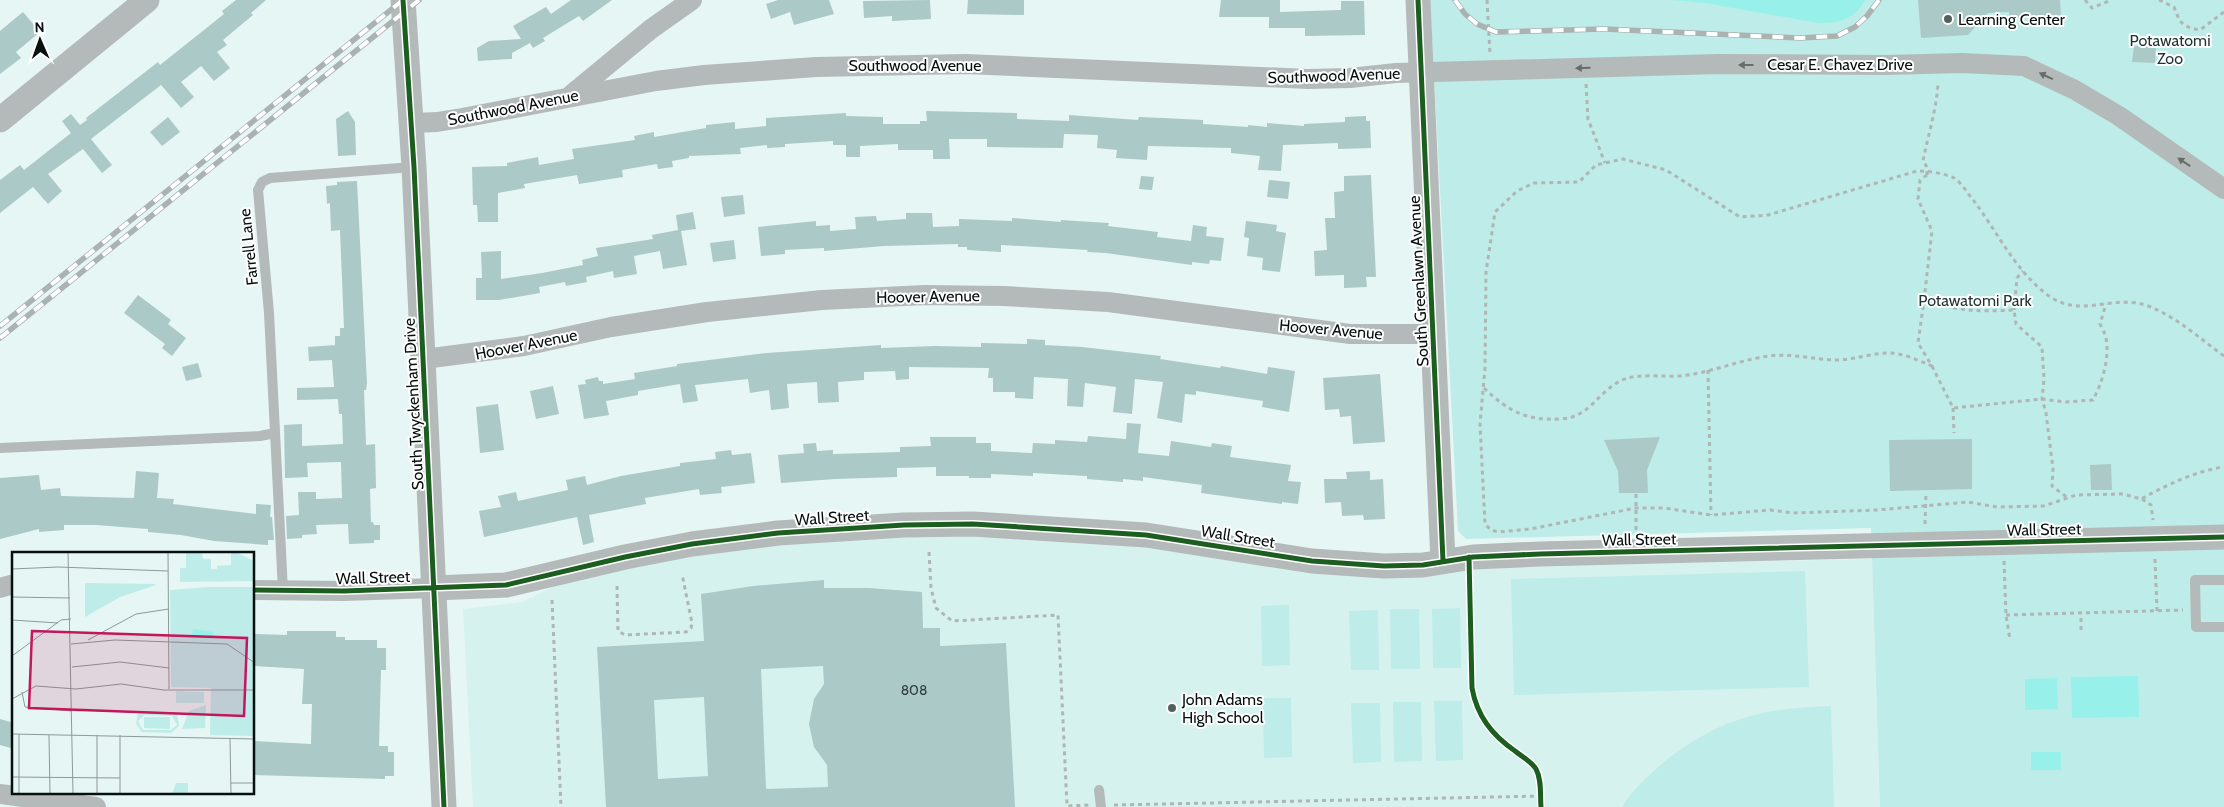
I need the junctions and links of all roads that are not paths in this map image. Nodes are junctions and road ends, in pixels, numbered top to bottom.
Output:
1 (403, 0) edge
2 (692, 0) edge
3 (1418, 0) edge
4 (140, 3) edge
5 (1421, 72) junction
6 (570, 96) junction
7 (0, 120) edge
8 (412, 123) junction
9 (414, 167) junction
10 (2224, 189) edge
11 (1434, 334) junction
12 (424, 359) junction
13 (275, 433) junction
14 (0, 448) edge
15 (2224, 537) edge
16 (1443, 561) junction
17 (2224, 580) edge
18 (434, 588) junction
19 (255, 590) edge
20 (283, 591) junction
21 (2224, 626) edge
22 (1099, 790) dead end
23 (0, 794) edge
24 (1101, 806) edge
25 (96, 807) edge
26 (444, 807) edge

1 - 8 street, South Twyckenham Drive
2 - 6 street
3 - 5 street, South Greenlawn Avenue
4 - 7 street
5 - 6 street, Southwood Avenue
10 -> 5 street, Cesar E. Chavez Drive
5 - 11 street, South Greenlawn Avenue
6 - 8 street, Southwood Avenue
8 - 9 street, South Twyckenham Drive
9 - 12 street, South Twyckenham Drive
9 - 13 lane, Farrell Lane
11 - 12 street, Hoover Avenue
11 - 16 street, South Greenlawn Avenue
12 - 18 street, South Twyckenham Drive
13 - 14 lane
13 - 20 lane
15 - 16 street, Wall Street
16 - 18 street, Wall Street
17 - 21 lane
18 - 20 street, Wall Street
18 - 26 street, South Twyckenham Drive
19 - 20 street, Wall Street
22 - 24 lane
23 - 25 street

